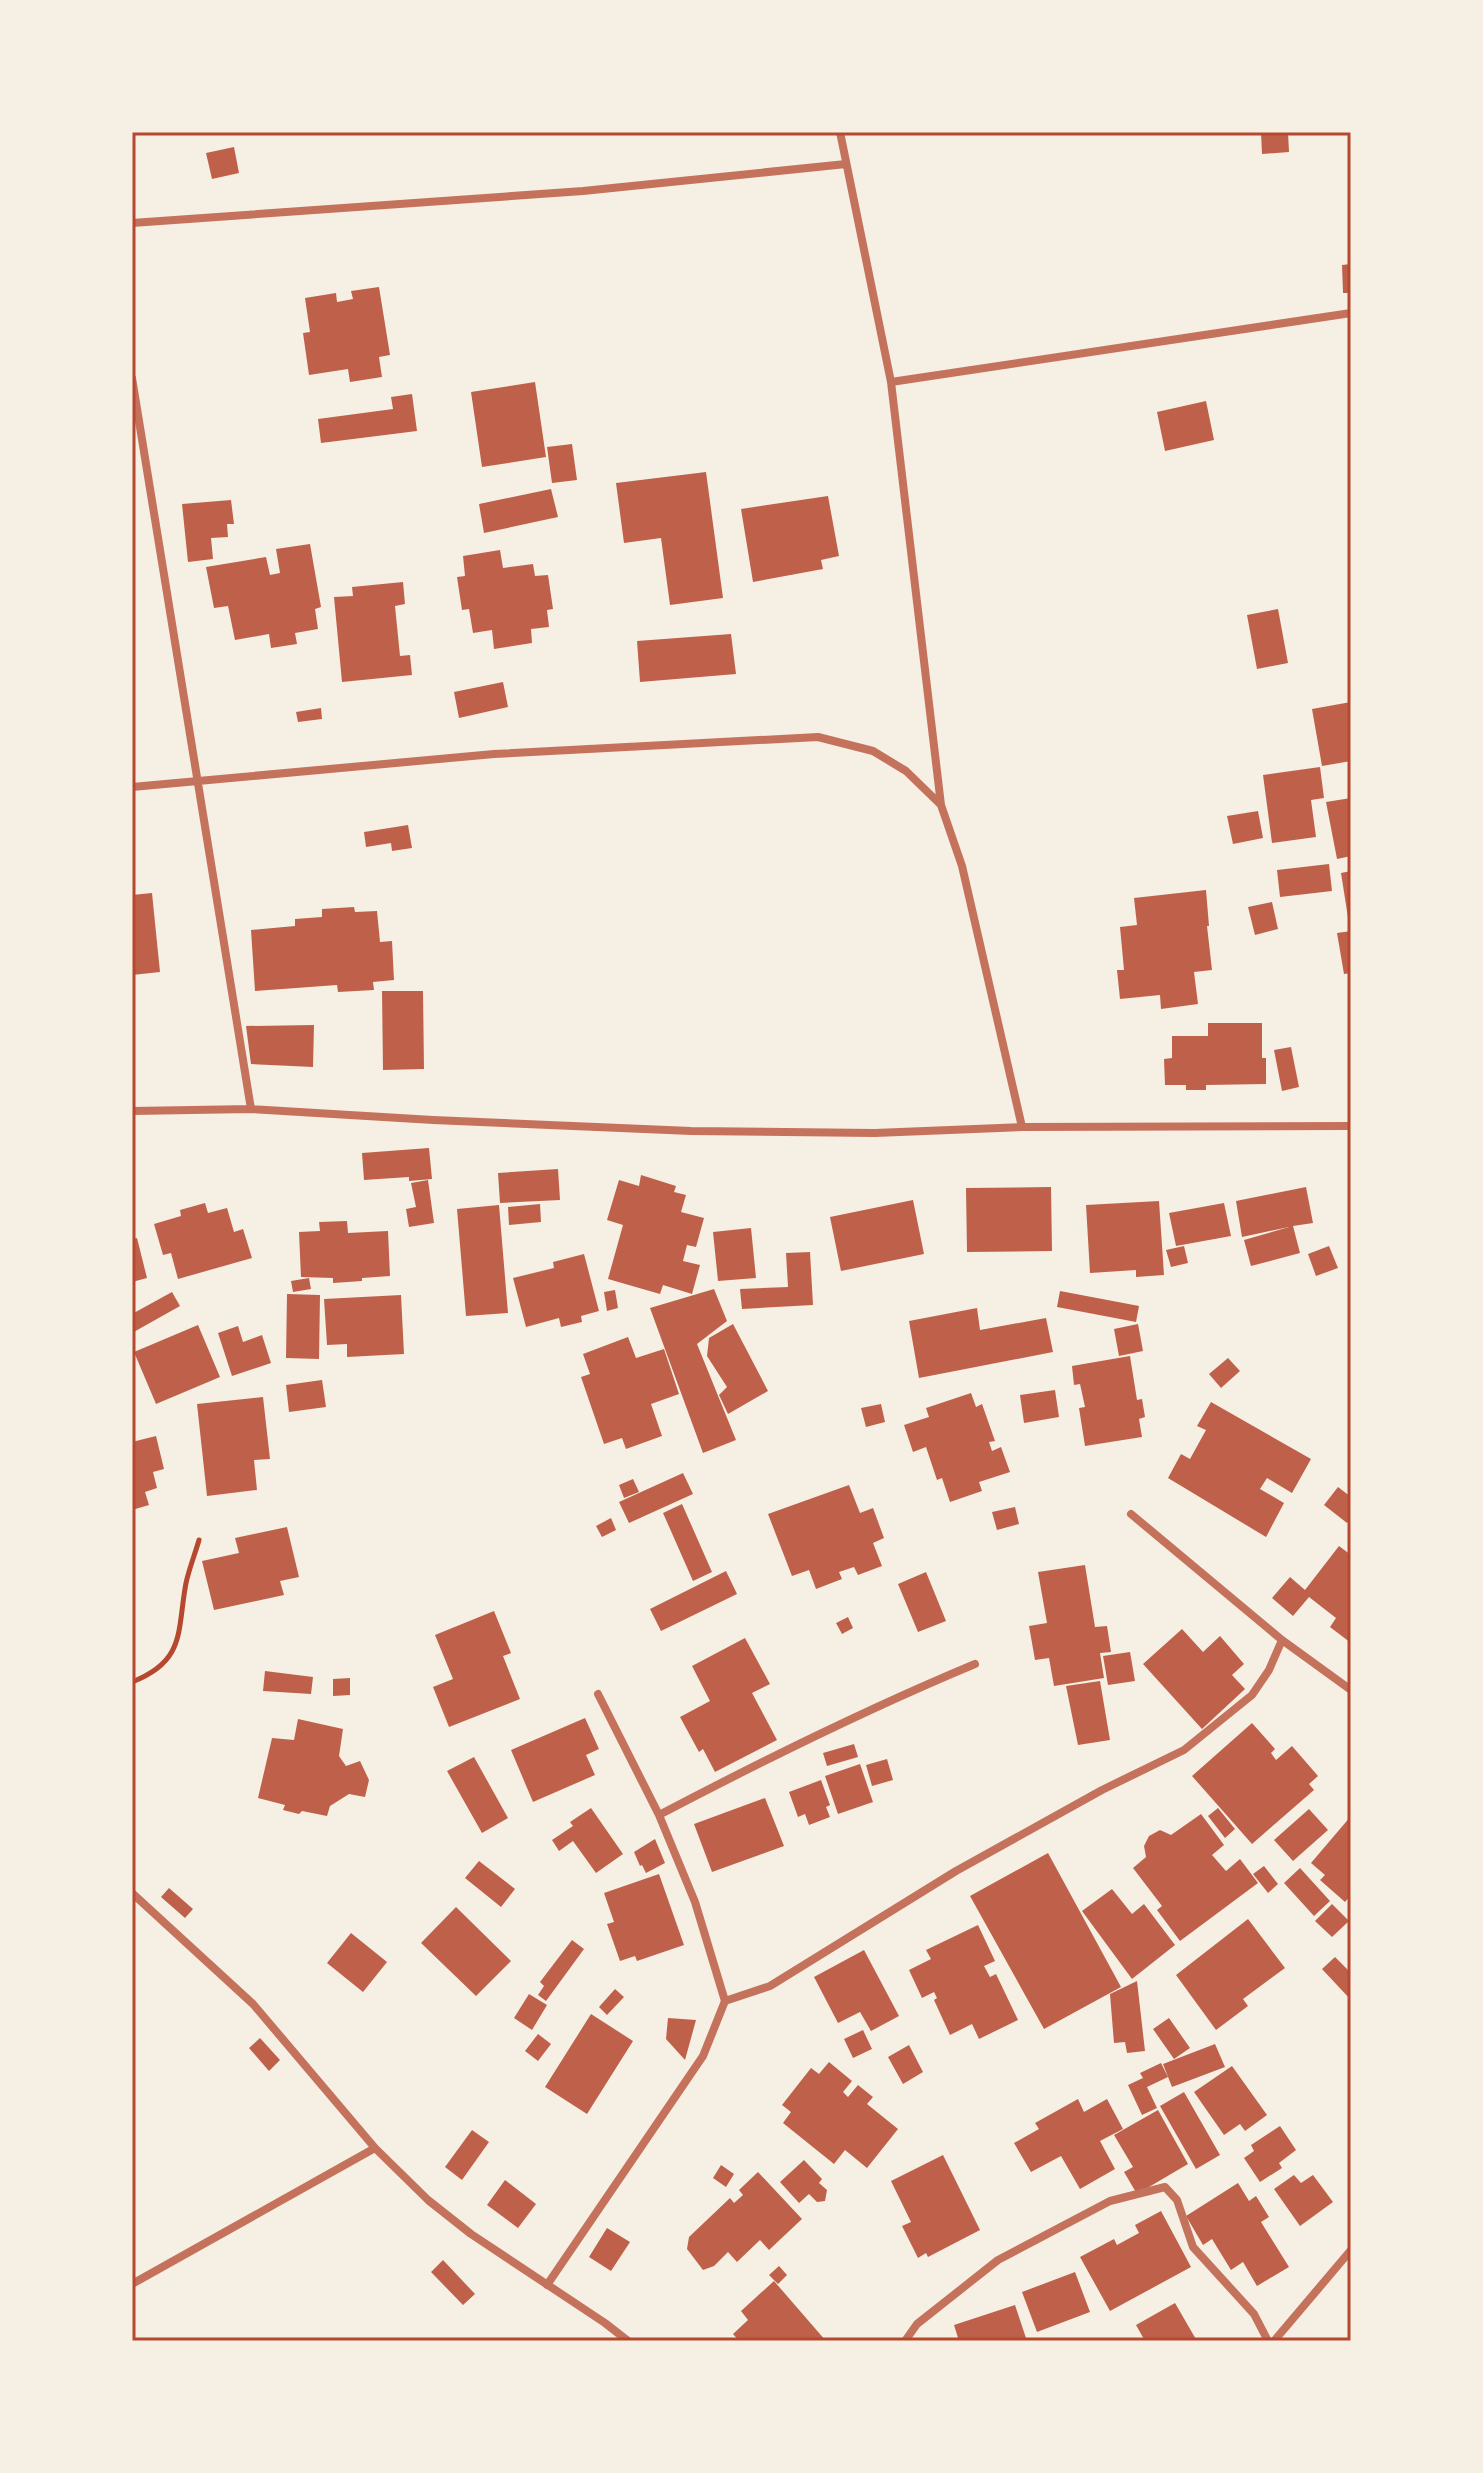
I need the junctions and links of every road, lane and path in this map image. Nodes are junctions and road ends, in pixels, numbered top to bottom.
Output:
1 (840, 132) edge
2 (846, 164) junction
3 (132, 223) edge
4 (1351, 313) edge
5 (132, 378) edge
6 (891, 382) junction
7 (197, 782) junction
8 (132, 787) edge
9 (941, 805) junction
10 (251, 1109) junction
11 (132, 1111) edge
12 (1351, 1126) edge
13 (1022, 1127) junction
14 (1131, 1514) dead end
15 (199, 1540) dead end
16 (1282, 1640) junction
17 (975, 1664) dead end
18 (132, 1682) edge
19 (1351, 1690) edge
20 (598, 1694) dead end
21 (659, 1815) junction
22 (132, 1893) edge
23 (725, 2001) junction
24 (375, 2148) junction
25 (1351, 2250) edge
26 (132, 2284) edge
27 (547, 2285) junction
28 (628, 2341) edge
29 (905, 2341) edge
30 (1268, 2341) edge
31 (1274, 2341) edge

1 - 2 street
2 - 3 street
2 - 6 street
4 - 6 street
5 - 7 street
6 - 9 street
7 - 8 street
7 - 9 street
7 - 10 street
9 - 13 street
10 - 11 street
10 - 13 street
12 - 13 street
14 - 16 street
15 - 18 path
16 - 19 street
16 - 23 street
17 - 21 street
20 - 21 street
21 - 23 street
22 - 24 street
23 - 27 street
24 - 26 street
24 - 27 street
25 - 31 street
27 - 28 street
29 - 30 street

